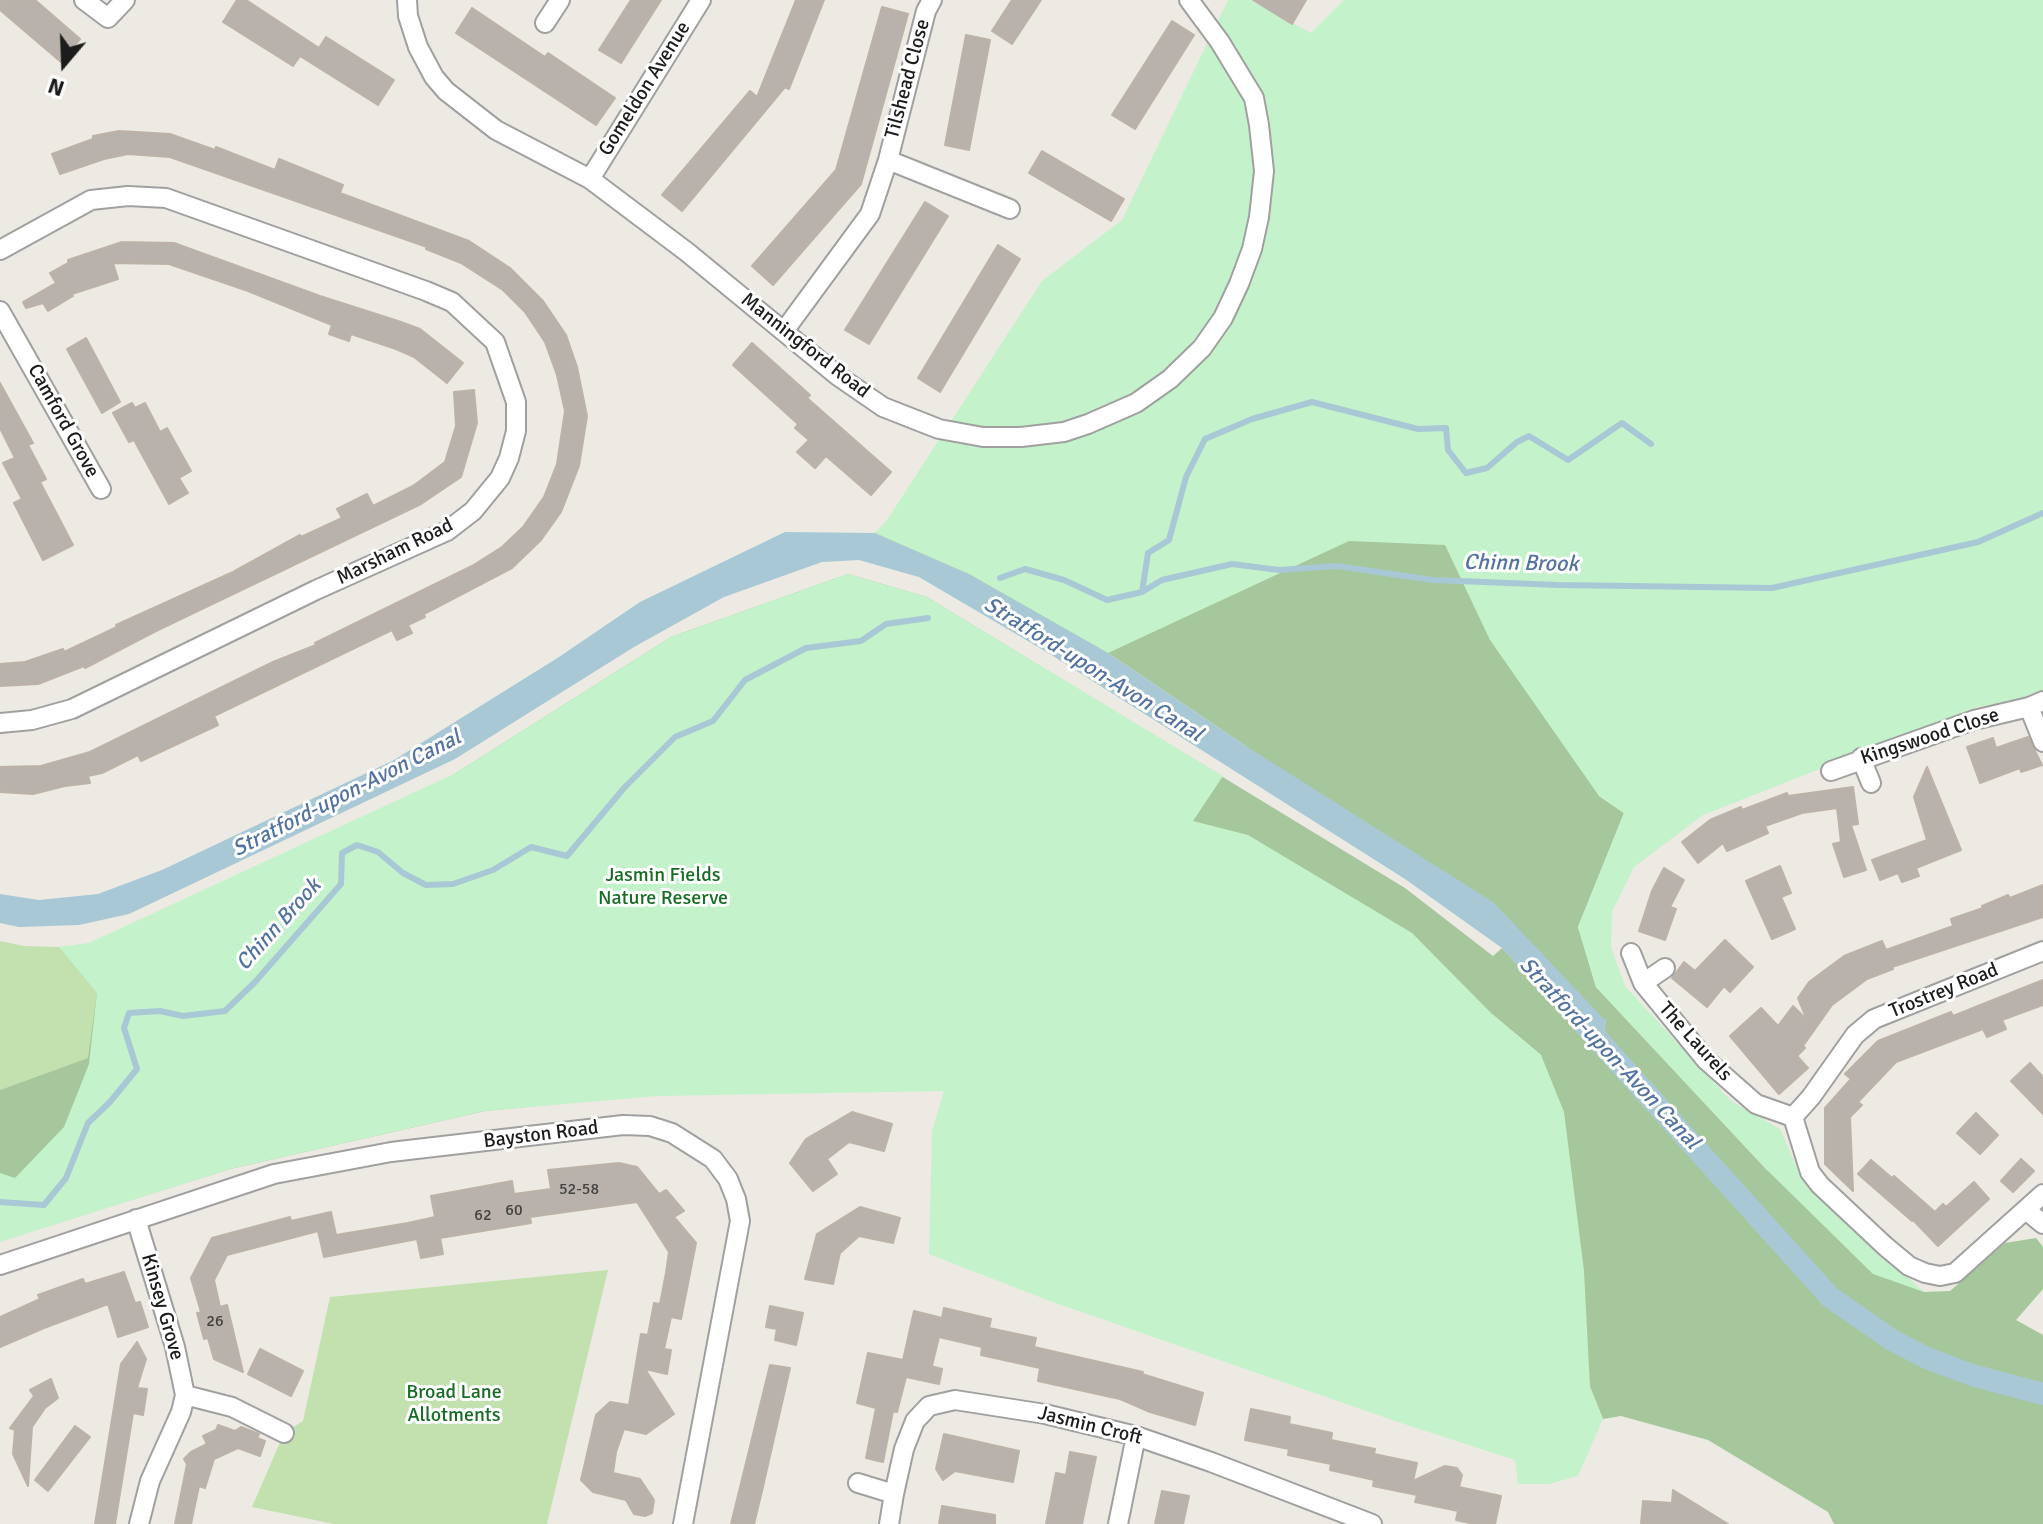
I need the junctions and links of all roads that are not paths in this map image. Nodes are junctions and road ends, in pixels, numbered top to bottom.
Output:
1 (84, 0) edge
2 (125, 0) edge
3 (407, 0) edge
4 (560, 0) edge
5 (701, 0) edge
6 (932, 0) edge
7 (1189, 0) edge
8 (545, 23) dead end
9 (888, 160) junction
10 (590, 179) junction
11 (1010, 209) dead end
12 (0, 250) edge
13 (0, 311) edge
14 (784, 331) junction
15 (101, 489) dead end
16 (2036, 704) edge
17 (0, 723) edge
18 (2043, 742) edge
19 (1861, 758) junction
20 (1831, 771) dead end
21 (1871, 783) dead end
22 (2043, 951) edge
23 (1631, 953) dead end
24 (1665, 968) dead end
25 (1643, 983) junction
26 (1793, 1117) junction
27 (2043, 1194) edge
28 (2026, 1210) junction
29 (136, 1219) junction
30 (2043, 1224) edge
31 (0, 1265) edge
32 (185, 1395) junction
33 (284, 1433) dead end
34 (1136, 1436) junction
35 (858, 1483) dead end
36 (894, 1494) junction
37 (139, 1524) edge
38 (683, 1524) edge
39 (889, 1524) edge
40 (1118, 1524) edge
41 (1372, 1524) edge

1 - 2 street
3 - 10 street, Manningford Road
4 - 8 street
5 - 10 street, Gomeldon Avenue
6 - 9 street, Tilshead Close
7 - 14 street, Manningford Road
9 - 11 street, Tilshead Close
9 - 14 street, Tilshead Close
10 - 14 street, Manningford Road
12 - 17 street, Marsham Road
13 - 15 street, Camford Grove
16 - 18 street, Kingswood Close
16 - 19 street, Kingswood Close
19 - 20 street, Kingswood Close
19 - 21 street
22 - 26 street, Trostrey Road
23 - 25 street, The Laurels
24 - 25 street, The Laurels
25 - 26 street, The Laurels
26 - 28 street
27 - 28 street
28 - 30 street
29 - 31 street, Bayston Road
29 - 32 street, Kinsey Grove
29 - 38 street, Bayston Road
32 - 33 street
32 - 37 street
34 - 36 street, Jasmin Croft
34 - 40 street
34 - 41 street, Jasmin Croft
35 - 36 street
36 - 39 street, Jasmin Croft

